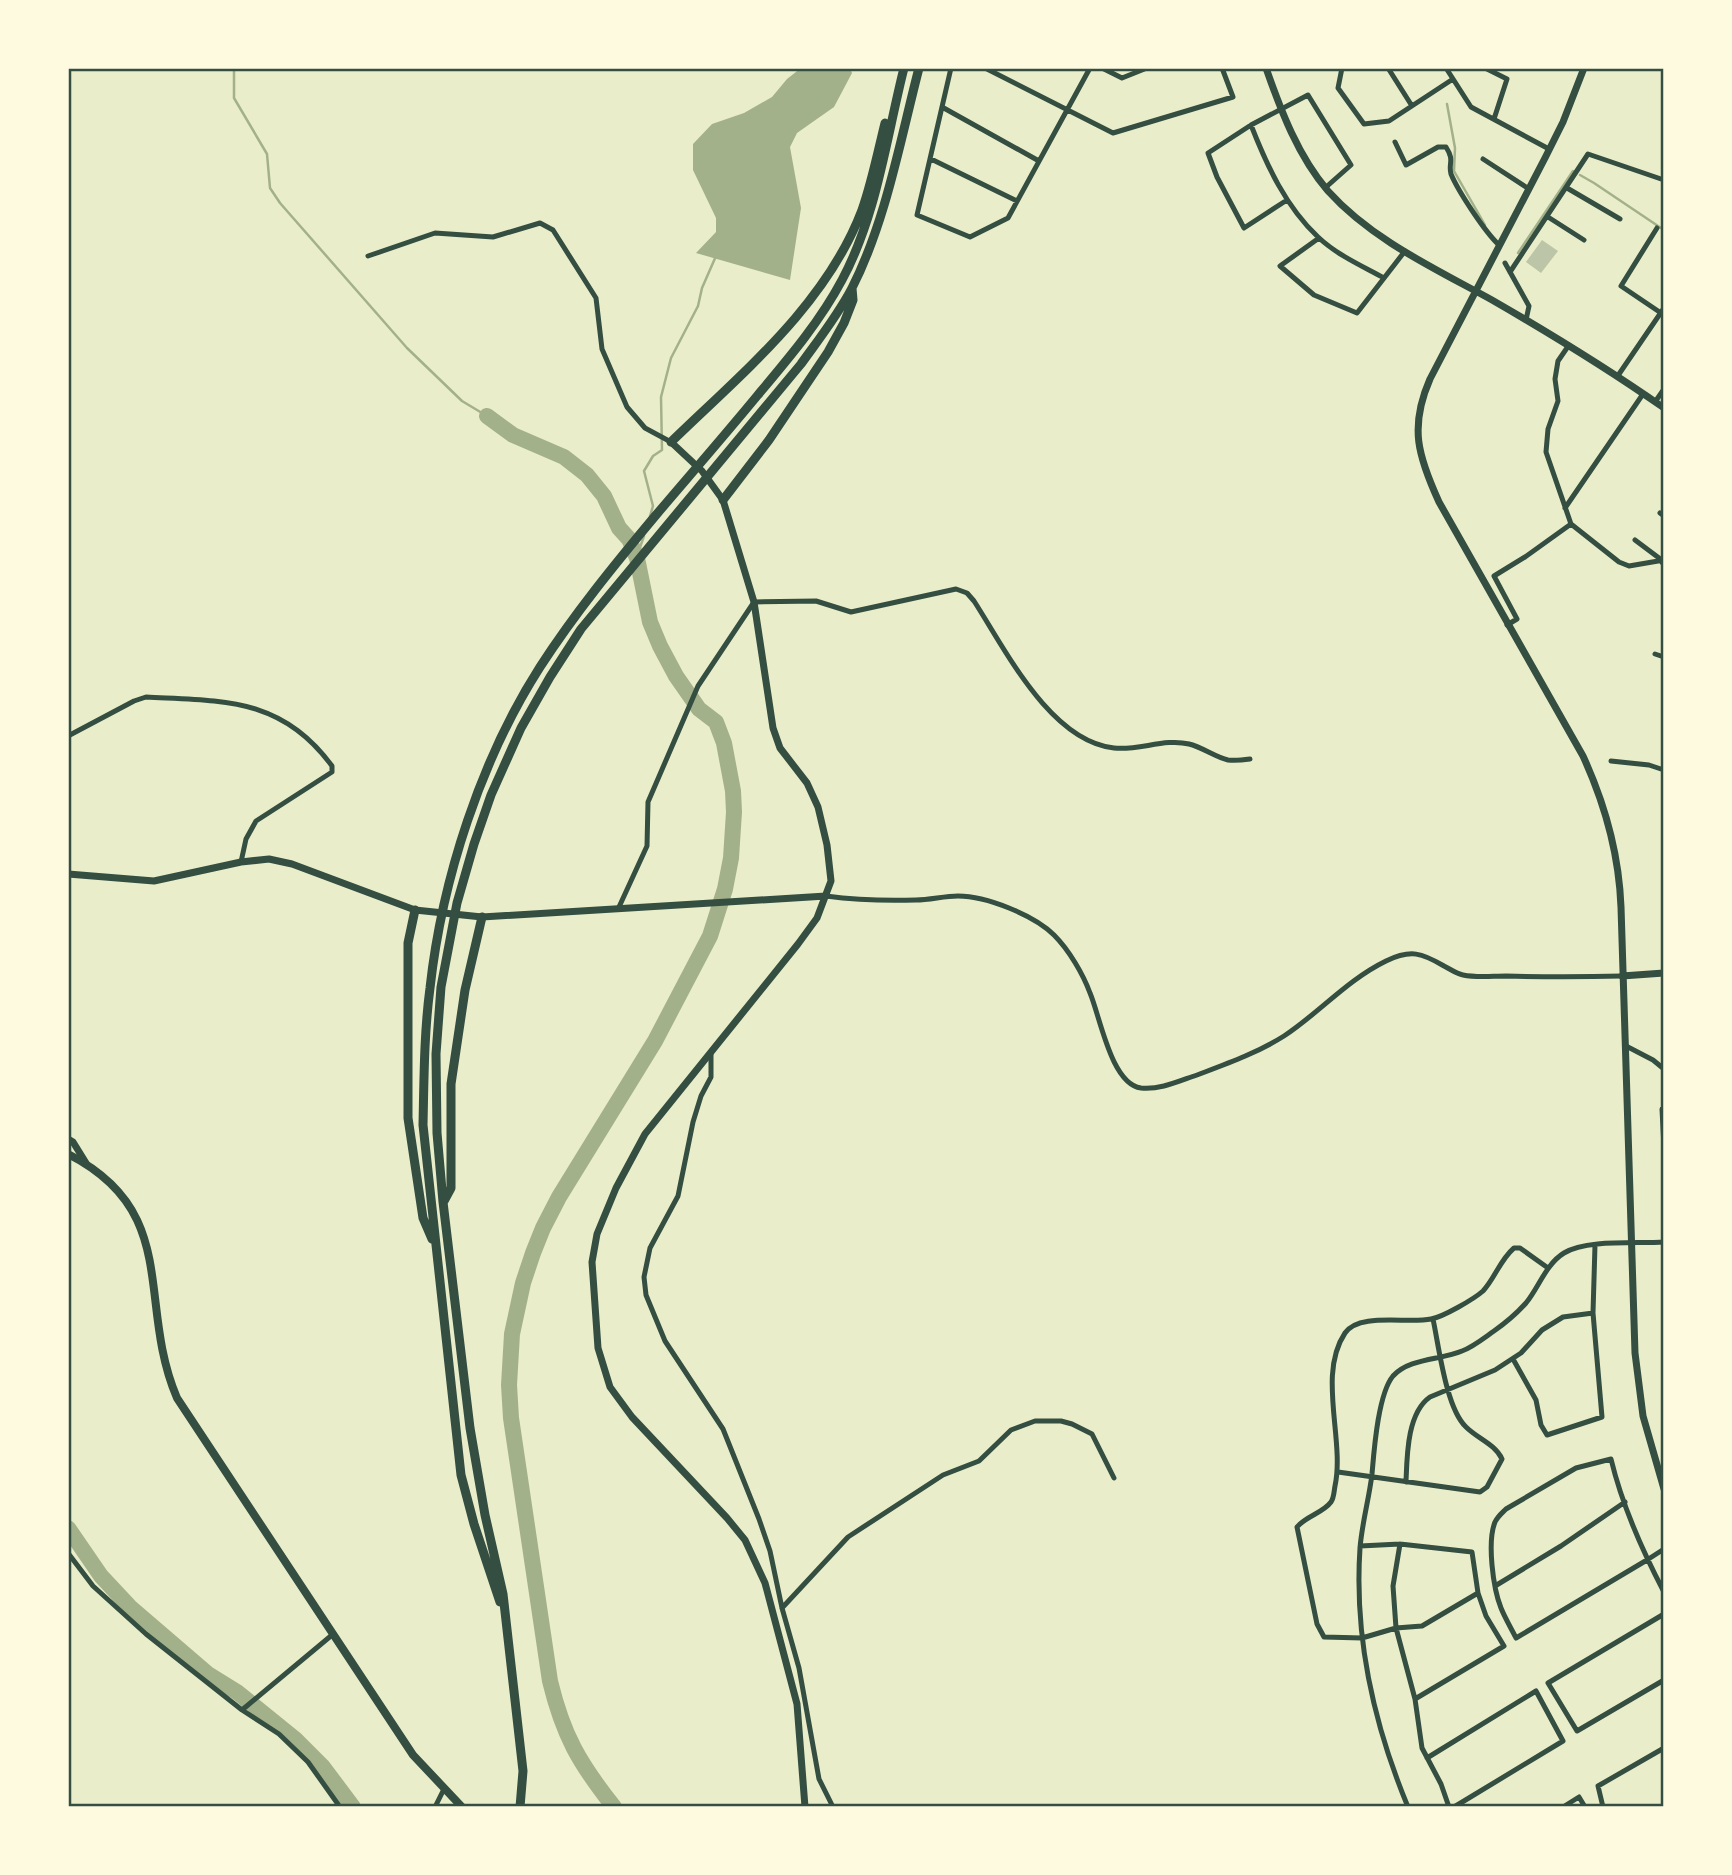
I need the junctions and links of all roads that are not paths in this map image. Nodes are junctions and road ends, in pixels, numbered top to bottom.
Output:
1 (919, 68) edge
2 (951, 68) edge
3 (985, 68) edge
4 (1090, 68) edge
5 (1101, 68) edge
6 (1147, 68) edge
7 (1222, 68) edge
8 (1266, 68) edge
9 (1342, 68) edge
10 (1388, 68) edge
11 (1446, 68) edge
12 (1485, 68) edge
13 (1584, 68) edge
14 (904, 71) edge
15 (1453, 79) junction
16 (1412, 106) junction
17 (942, 107) junction
18 (1280, 108) junction
19 (1067, 111) junction
20 (1494, 119) junction
21 (1251, 125) junction
22 (1395, 142) dead end
23 (1549, 149) junction
24 (931, 159) junction
25 (1483, 159) dead end
26 (1039, 161) junction
27 (1664, 180) edge
28 (1325, 188) junction
29 (1567, 188) junction
30 (1529, 189) junction
31 (1287, 200) junction
32 (1017, 201) junction
33 (1548, 217) junction
34 (1620, 219) dead end
35 (1657, 228) dead end
36 (1319, 238) junction
37 (1584, 240) dead end
38 (1499, 245) junction
39 (1405, 251) junction
40 (368, 256) dead end
41 (1505, 263) dead end
42 (1510, 272) junction
43 (1384, 278) junction
44 (852, 288) junction
45 (1474, 290) junction
46 (1662, 311) edge
47 (1526, 320) junction
48 (1569, 345) junction
49 (1617, 377) junction
50 (1664, 389) edge
51 (1643, 394) junction
52 (1655, 402) junction
53 (1664, 408) edge
54 (671, 442) junction
55 (723, 500) junction
56 (1565, 508) junction
57 (1571, 524) junction
58 (1635, 540) dead end
59 (1663, 562) edge
60 (754, 602) junction
61 (1507, 625) junction
62 (1655, 654) dead end
63 (1664, 657) edge
64 (68, 736) edge
65 (1250, 760) dead end
66 (1611, 761) dead end
67 (1664, 770) edge
68 (241, 862) junction
69 (68, 874) edge
70 (826, 896) junction
71 (619, 907) junction
72 (415, 910) junction
73 (482, 917) junction
74 (1664, 973) edge
75 (1622, 976) junction
76 (1626, 1046) junction
77 (711, 1051) junction
78 (1664, 1069) edge
79 (1662, 1109) edge
80 (68, 1139) edge
81 (1664, 1147) edge
82 (68, 1154) edge
83 (86, 1163) junction
84 (443, 1202) junction
85 (1664, 1242) edge
86 (1630, 1244) junction
87 (1595, 1245) junction
88 (435, 1247) junction
89 (1548, 1268) junction
90 (1593, 1313) junction
91 (1433, 1320) junction
92 (1441, 1357) junction
93 (1513, 1359) junction
94 (1448, 1390) junction
95 (1338, 1472) junction
96 (1371, 1477) junction
97 (1114, 1478) dead end
98 (1406, 1482) junction
99 (1664, 1489) edge
100 (1625, 1502) junction
101 (1399, 1544) junction
102 (1360, 1546) junction
103 (1664, 1549) edge
104 (68, 1553) edge
105 (1647, 1560) junction
106 (1495, 1586) junction
107 (1664, 1592) edge
108 (1478, 1593) junction
109 (782, 1608) junction
110 (1664, 1614) edge
111 (505, 1617) junction
112 (1396, 1628) junction
113 (332, 1635) junction
114 (1362, 1638) junction
115 (1664, 1680) edge
116 (1415, 1699) junction
117 (242, 1710) junction
118 (1664, 1748) edge
119 (1427, 1758) junction
120 (444, 1789) junction
121 (340, 1807) edge
122 (435, 1807) edge
123 (462, 1807) edge
124 (520, 1807) edge
125 (805, 1807) edge
126 (833, 1807) edge
127 (1408, 1807) edge
128 (1451, 1807) edge
129 (1563, 1807) edge
130 (1585, 1807) edge
131 (1603, 1807) edge

1 - 44 main road
2 - 17 street
3 - 19 street
4 - 19 street
5 - 6 street
7 - 19 street
8 - 18 street
9 - 16 street
10 - 16 street
11 - 15 street
12 - 20 street
13 - 23 street
14 - 54 main road
14 - 88 main road
15 - 16 street
15 - 20 street
17 - 24 street
17 - 26 street
18 - 21 street
18 - 28 street
18 - 28 street
19 - 26 street
20 - 23 street
21 - 31 street
21 - 31 street
22 - 38 street
23 - 30 street
24 - 32 street
24 - 32 street
25 - 30 street
26 - 32 street
27 - 29 street
28 - 39 street
29 - 33 street
29 - 34 street
30 - 38 street
31 - 36 street
33 - 37 street
33 - 42 street
35 - 46 street
36 - 43 street
36 - 43 street
38 - 45 street
39 - 43 street
39 - 45 street
40 - 54 street
41 - 42 street
42 - 47 street
44 - 55 main road
44 - 84 main road
45 - 47 street
45 - 61 street
46 - 49 street
47 - 48 street
48 - 49 street
48 - 56 street
49 - 51 street
50 - 52 street
51 - 52 street
51 - 56 street
52 - 53 street
54 - 55 street
55 - 60 street
56 - 57 street
57 - 59 street
57 - 61 street
58 - 59 street
60 - 65 street
60 - 70 street
60 - 71 street
61 - 75 street
62 - 63 street
64 - 68 street
66 - 67 street
68 - 69 street
68 - 72 street
70 - 71 street
70 - 75 street
70 - 77 street
71 - 73 street
72 - 73 street
72 - 88 main road
73 - 84 main road
74 - 75 street
75 - 76 street
76 - 78 street
76 - 86 street
77 - 109 street
77 - 125 street
79 - 81 street
80 - 83 street
82 - 83 main road
83 - 113 main road
84 - 111 main road
85 - 86 street
86 - 87 street
86 - 99 street
87 - 89 street
87 - 90 street
88 - 111 main road
89 - 91 street
89 - 92 street
90 - 93 street
90 - 93 street
91 - 92 street
91 - 95 street
92 - 94 street
92 - 96 street
93 - 94 street
94 - 98 street
94 - 98 street
95 - 96 street
95 - 114 street
96 - 98 street
96 - 102 street
97 - 109 street
100 - 105 street
100 - 106 street
100 - 106 street
101 - 102 street
101 - 108 street
101 - 112 street
102 - 114 street
103 - 105 street
104 - 117 street
105 - 106 street
105 - 107 street
108 - 112 street
108 - 116 street
109 - 126 street
110 - 115 street
111 - 124 main road
112 - 114 street
112 - 116 street
113 - 117 street
113 - 120 main road
114 - 127 street
116 - 119 street
117 - 121 street
118 - 131 street
119 - 128 street
119 - 128 street
120 - 122 street
120 - 123 main road
129 - 130 street

